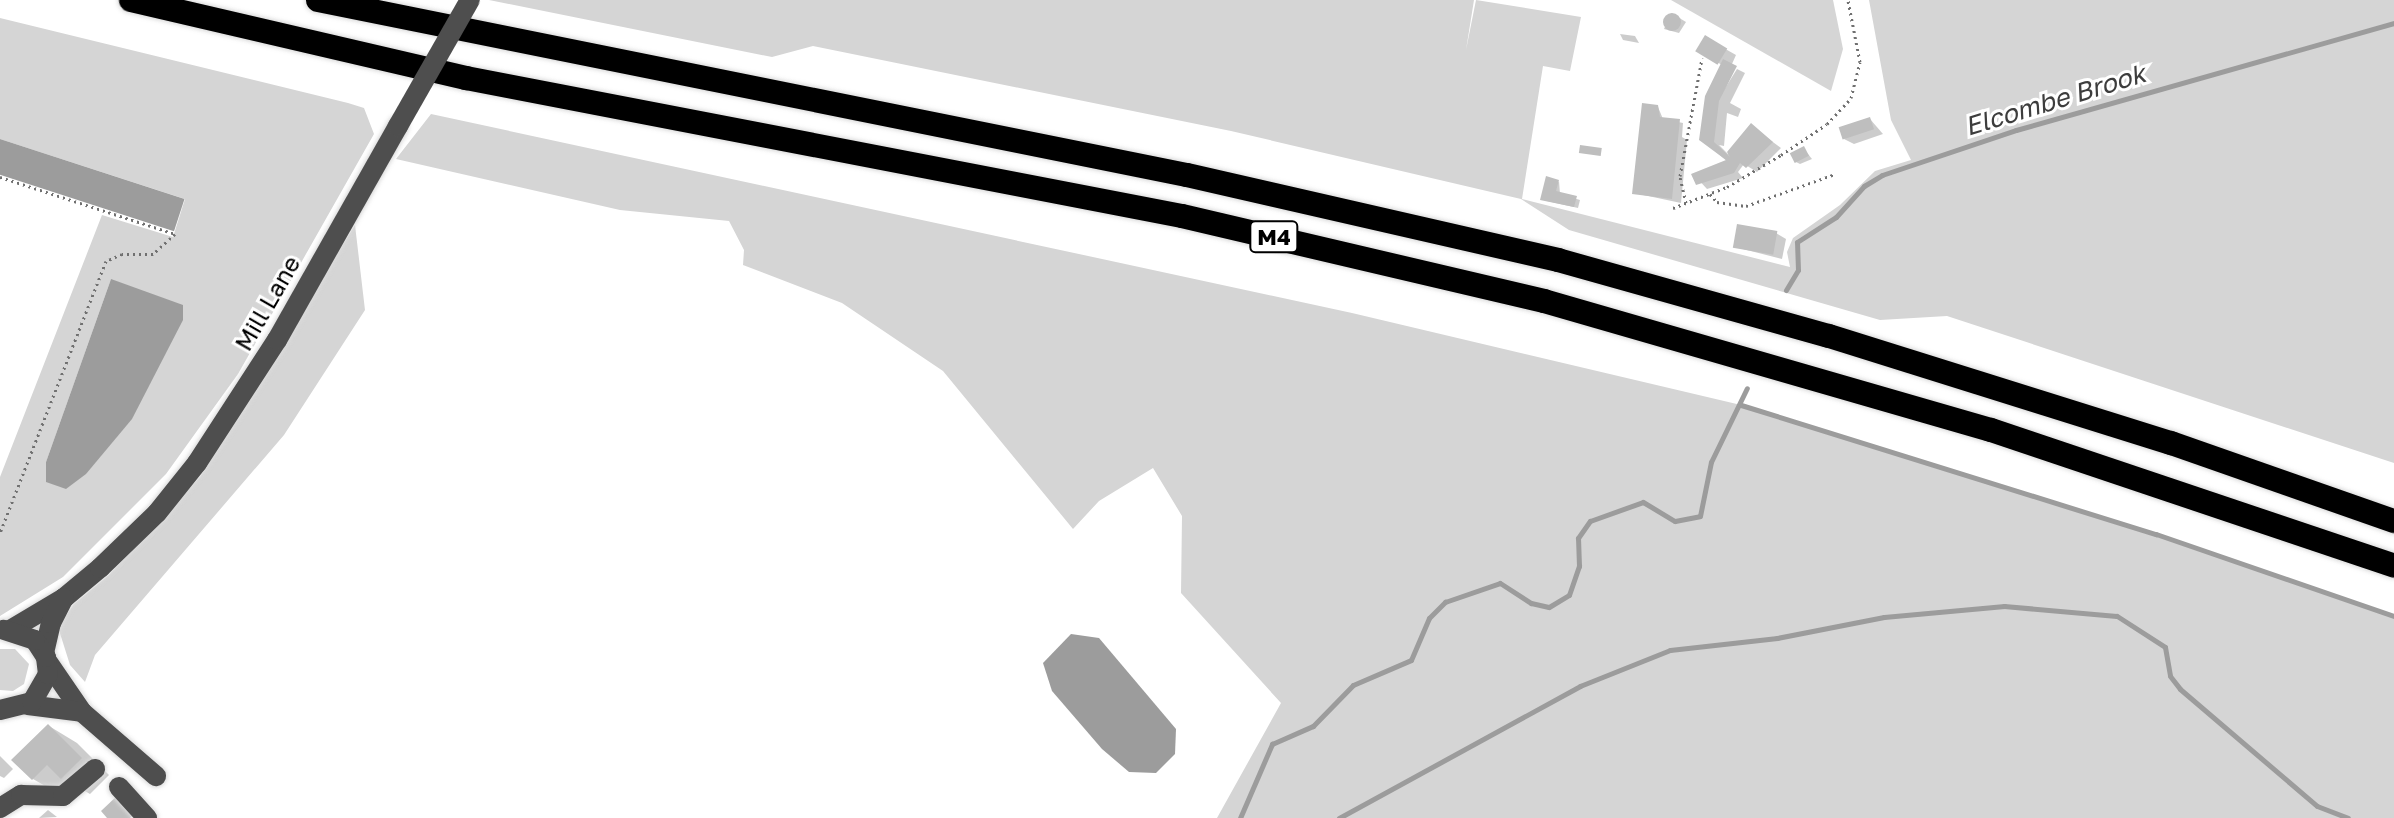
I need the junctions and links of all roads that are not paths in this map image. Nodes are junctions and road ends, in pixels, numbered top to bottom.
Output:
1 (131, 0) edge
2 (318, 0) edge
3 (470, 0) edge
4 (2394, 521) edge
5 (2394, 566) edge
6 (64, 598) junction
7 (5, 630) edge
8 (46, 657) junction
9 (28, 705) junction
10 (2, 711) edge
11 (82, 712) junction
12 (95, 769) dead end
13 (156, 776) dead end
14 (119, 787) dead end
15 (0, 808) edge
16 (147, 818) edge

1 - 5 highway, M4
2 - 4 highway, M4
3 - 6 street, Mill Lane, bridge
6 - 7 street, Mill Lane
6 - 8 street, Mill Lane
7 - 8 street, Mill Lane
8 - 9 street, Mill Lane
8 - 11 street
9 - 10 street
9 - 11 street
11 - 13 street
12 - 15 street
14 - 16 street

